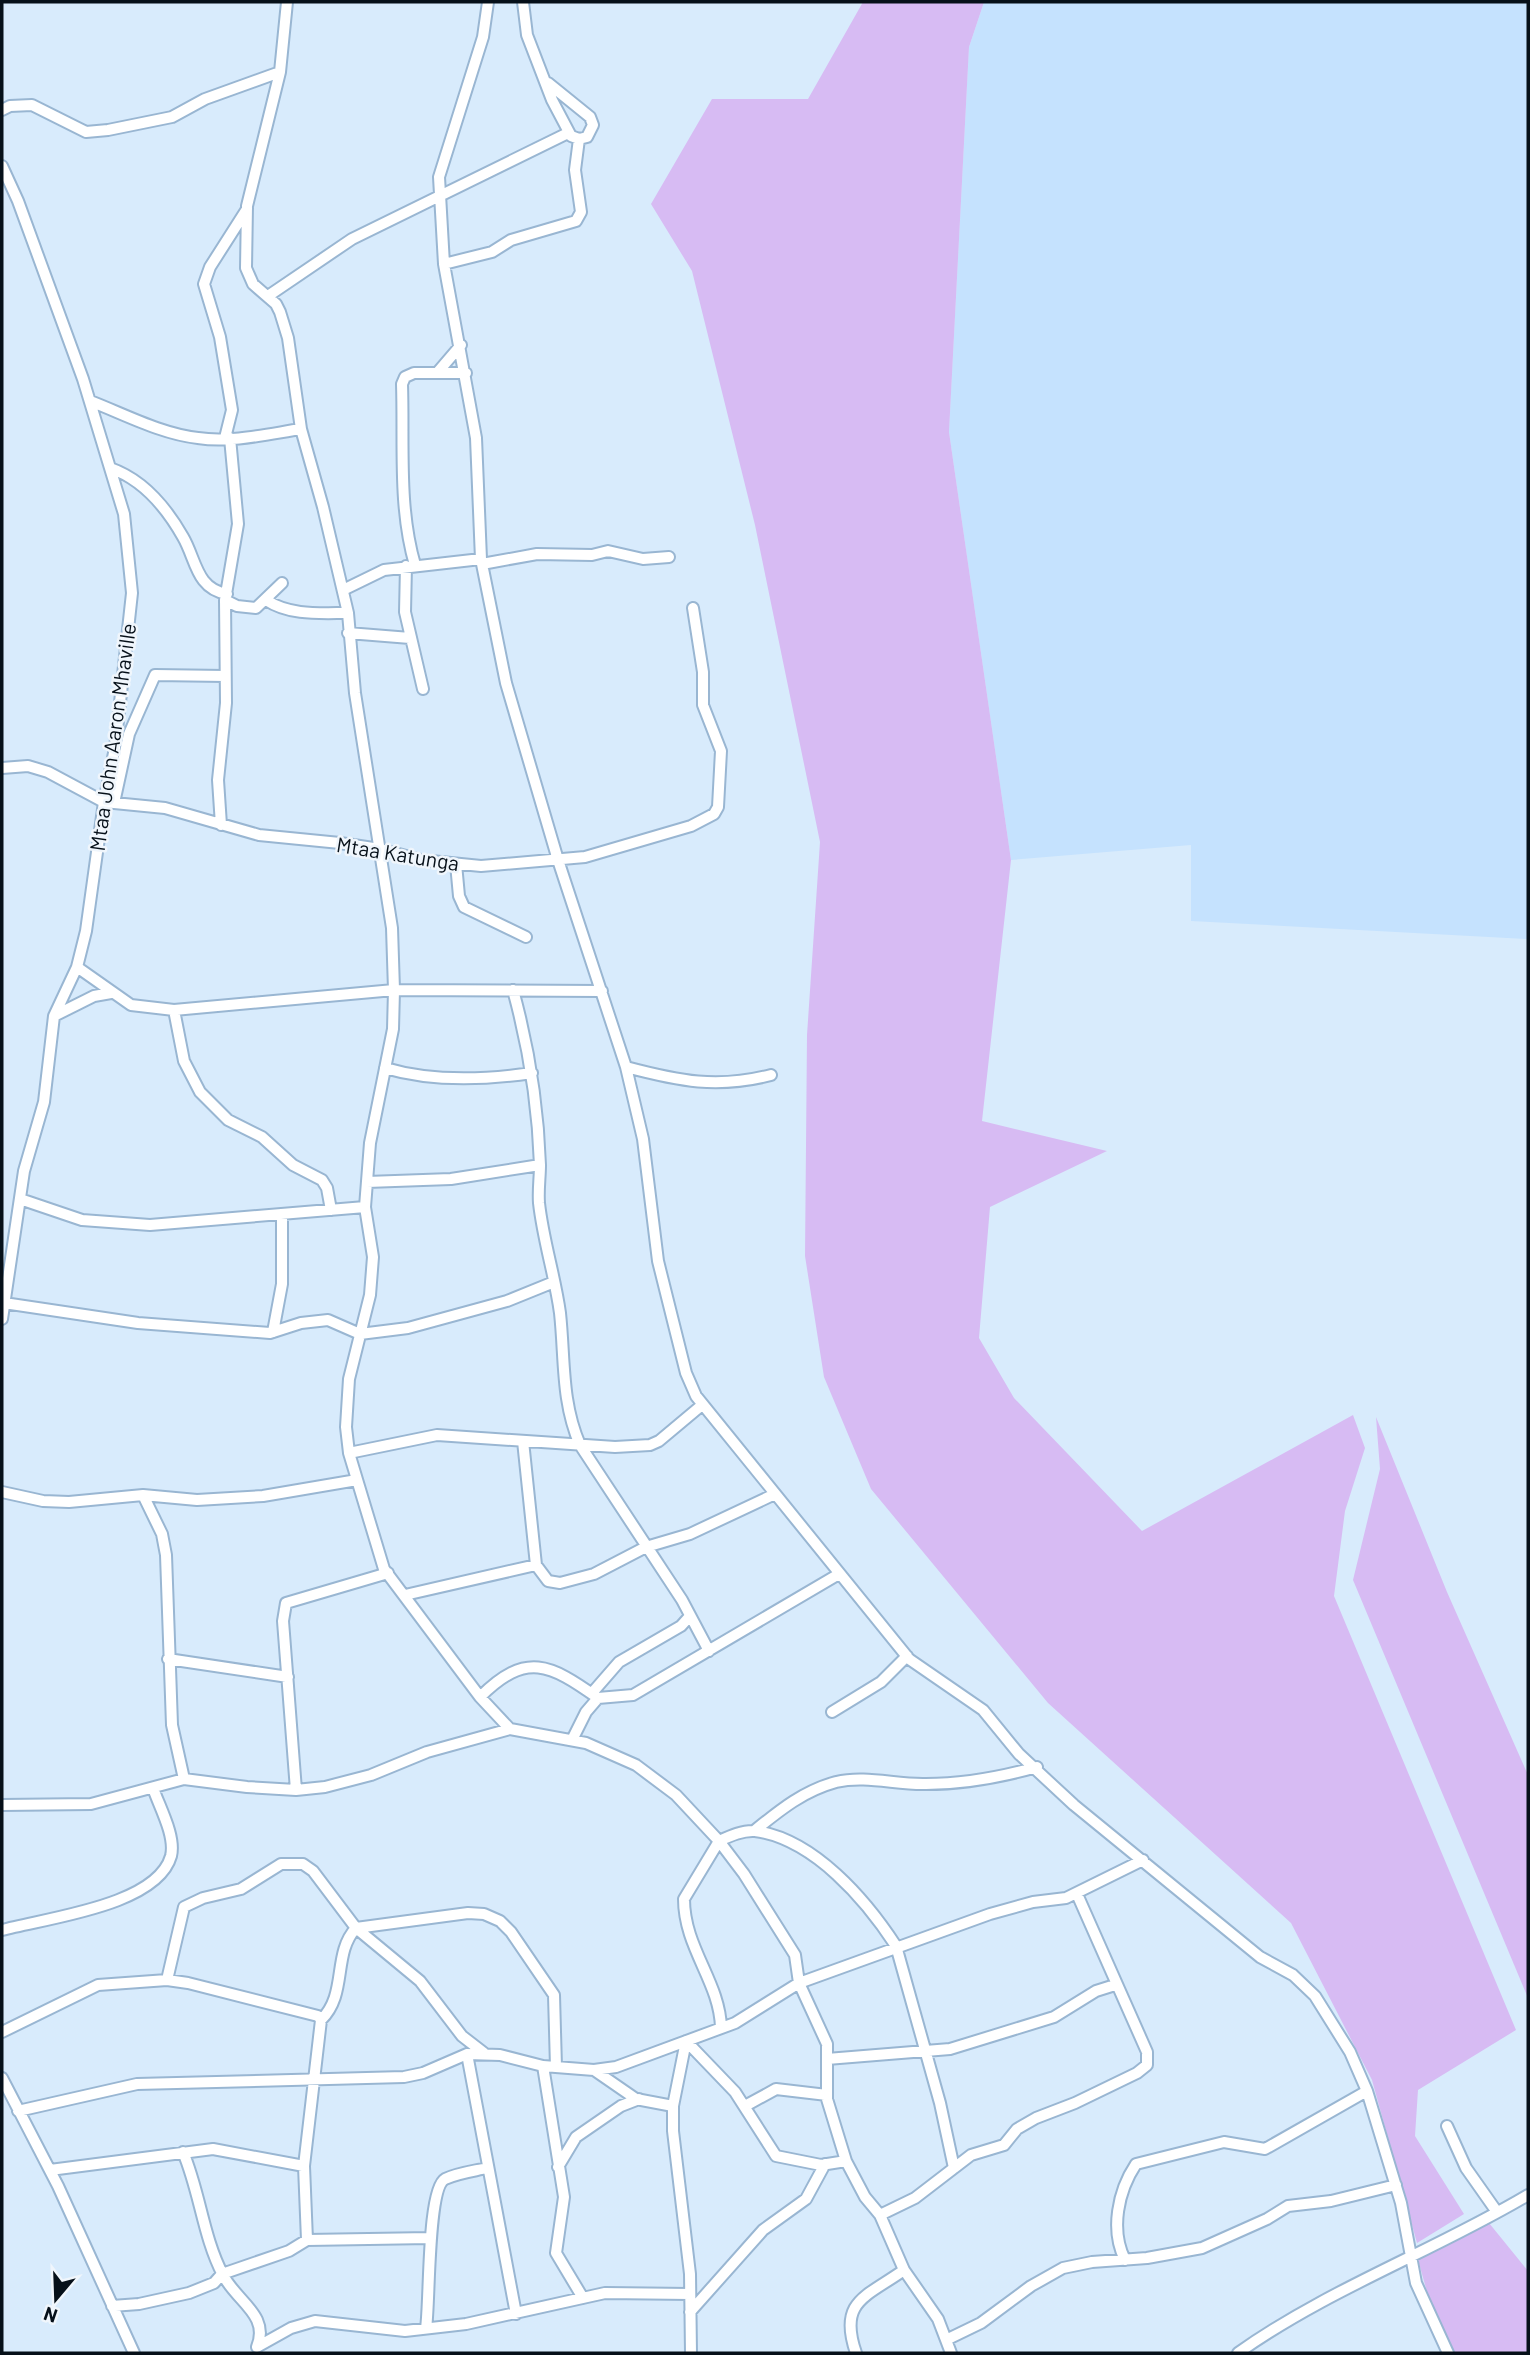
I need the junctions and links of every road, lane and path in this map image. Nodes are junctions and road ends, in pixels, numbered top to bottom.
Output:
1 (287, 2) edge
2 (488, 2) edge
3 (523, 2) edge
4 (280, 72) junction
5 (548, 83) junction
6 (2, 110) edge
7 (568, 133) junction
8 (579, 139) junction
9 (2, 166) edge
10 (441, 195) junction
11 (247, 208) junction
12 (444, 264) junction
13 (268, 296) junction
14 (461, 345) junction
15 (437, 373) junction
16 (466, 373) junction
17 (90, 401) junction
18 (300, 429) junction
19 (227, 438) junction
20 (110, 467) junction
21 (669, 557) dead end
22 (482, 562) junction
23 (410, 566) junction
24 (282, 583) dead end
25 (343, 590) junction
26 (226, 597) junction
27 (267, 600) junction
28 (694, 608) dead end
29 (348, 613) junction
30 (348, 633) junction
31 (410, 638) junction
32 (225, 676) junction
33 (423, 689) dead end
34 (2, 768) edge
35 (109, 803) junction
36 (221, 825) junction
37 (380, 849) junction
38 (558, 860) junction
39 (456, 864) junction
40 (526, 937) dead end
41 (77, 967) junction
42 (394, 990) junction
43 (513, 990) junction
44 (602, 991) junction
45 (111, 993) junction
46 (174, 1010) junction
47 (54, 1016) junction
48 (626, 1067) junction
49 (385, 1068) junction
50 (532, 1073) junction
51 (771, 1075) dead end
52 (540, 1165) junction
53 (367, 1182) junction
54 (20, 1199) junction
55 (365, 1207) junction
56 (331, 1210) junction
57 (282, 1216) junction
58 (554, 1282) junction
59 (4, 1303) junction
60 (2, 1319) edge
61 (273, 1332) junction
62 (360, 1334) junction
63 (702, 1405) junction
64 (523, 1441) junction
65 (580, 1445) junction
66 (349, 1453) junction
67 (357, 1480) junction
68 (2, 1492) edge
69 (775, 1494) junction
70 (143, 1495) junction
71 (646, 1547) junction
72 (536, 1564) junction
73 (388, 1573) junction
74 (839, 1574) junction
75 (405, 1595) junction
76 (690, 1616) junction
77 (709, 1651) junction
78 (907, 1656) junction
79 (168, 1659) junction
80 (288, 1677) junction
81 (595, 1695) junction
82 (480, 1697) junction
83 (832, 1713) dead end
84 (510, 1730) junction
85 (572, 1740) junction
86 (1037, 1767) junction
87 (184, 1779) junction
88 (153, 1788) junction
89 (296, 1790) junction
90 (2, 1805) edge
91 (754, 1831) junction
92 (719, 1841) junction
93 (1143, 1860) junction
94 (1077, 1894) junction
95 (356, 1928) junction
96 (2, 1930) edge
97 (896, 1946) junction
98 (167, 1980) junction
99 (799, 1983) junction
100 (1115, 1984) junction
101 (321, 2020) junction
102 (721, 2028) junction
103 (2, 2032) edge
104 (686, 2041) junction
105 (925, 2050) junction
106 (484, 2053) junction
107 (467, 2054) junction
108 (827, 2059) junction
109 (543, 2066) junction
110 (556, 2067) junction
111 (594, 2070) junction
112 (826, 2075) junction
113 (2, 2078) edge
114 (313, 2080) junction
115 (1367, 2091) junction
116 (807, 2092) junction
117 (827, 2095) junction
118 (639, 2099) junction
119 (673, 2106) junction
120 (745, 2106) junction
121 (18, 2111) junction
122 (1447, 2126) dead end
123 (183, 2152) junction
124 (846, 2161) junction
125 (825, 2164) junction
126 (304, 2166) junction
127 (487, 2168) junction
128 (558, 2168) junction
129 (954, 2168) junction
130 (50, 2170) junction
131 (1396, 2185) junction
132 (1528, 2195) edge
133 (1497, 2212) junction
134 (880, 2215) junction
135 (430, 2238) junction
136 (307, 2240) junction
137 (1411, 2256) junction
138 (1125, 2260) junction
139 (904, 2270) junction
140 (222, 2274) junction
141 (690, 2294) junction
142 (583, 2298) junction
143 (113, 2306) junction
144 (690, 2312) junction
145 (516, 2314) junction
146 (426, 2328) junction
147 (948, 2339) junction
148 (256, 2350) edge
149 (134, 2353) edge
150 (691, 2353) edge
151 (856, 2353) edge
152 (951, 2353) edge
153 (1238, 2353) edge
154 (1448, 2353) edge

1 - 4 street
2 - 10 street
3 - 5 street
4 - 6 street
4 - 11 street
5 - 7 street
5 - 8 street
7 - 8 street
7 - 10 street
8 - 12 street
9 - 17 street, Mtaa John Aaron Mhaville
10 - 12 street
10 - 13 street
11 - 13 street
11 - 19 street
12 - 14 street
13 - 18 street
14 - 15 street
14 - 16 street
15 - 16 street
15 - 23 street
16 - 22 street
17 - 19 street
17 - 20 street, Mtaa John Aaron Mhaville
18 - 19 street
18 - 25 street
19 - 26 street
20 - 26 street
20 - 35 street, Mtaa John Aaron Mhaville
21 - 22 street
22 - 23 street
22 - 38 street
23 - 25 street
23 - 31 street
24 - 27 street
25 - 29 street
26 - 27 street
26 - 32 street
27 - 29 street
28 - 38 street, Mtaa Katunga
29 - 30 street
30 - 31 street
30 - 37 street
31 - 33 street
32 - 35 street
32 - 36 street
34 - 35 street, Mtaa Katunga
35 - 36 street, Mtaa Katunga
35 - 41 street, Mtaa John Aaron Mhaville
36 - 37 street, Mtaa Katunga
37 - 39 street, Mtaa Katunga
37 - 42 street
38 - 39 street, Mtaa Katunga
38 - 44 street
39 - 40 street
41 - 45 street
41 - 47 street, Mtaa John Aaron Mhaville
42 - 43 street
42 - 46 street
42 - 49 street
43 - 44 street
43 - 50 street
44 - 48 street
45 - 46 street
45 - 47 street
46 - 56 street
47 - 54 street, Mtaa John Aaron Mhaville
48 - 51 street
48 - 63 street
49 - 50 street
49 - 53 street
50 - 52 street
52 - 53 street
52 - 58 street
53 - 55 street
54 - 57 street
54 - 59 street, Mtaa John Aaron Mhaville
55 - 56 street
55 - 62 street
56 - 57 street
57 - 61 street
58 - 62 street
58 - 65 street
59 - 60 street, Mtaa John Aaron Mhaville
59 - 61 street
61 - 62 street
62 - 66 street
63 - 65 street
63 - 69 street
64 - 65 street
64 - 66 street
64 - 72 street
65 - 71 street
66 - 67 street
67 - 70 street
67 - 73 street
68 - 70 street
69 - 71 street
69 - 74 street
70 - 79 street
71 - 72 street
71 - 76 street
72 - 75 street
73 - 75 street
73 - 80 street
74 - 77 street
74 - 78 street
75 - 82 street
76 - 77 street
76 - 81 street
77 - 81 street
78 - 83 street
78 - 86 street
79 - 80 street
79 - 87 street
80 - 89 street
81 - 82 street
81 - 85 street
82 - 84 street
84 - 85 street
84 - 89 street
85 - 92 street
86 - 91 street
86 - 93 street
87 - 88 street
87 - 89 street
88 - 90 street
88 - 96 street
91 - 92 street
91 - 97 street
92 - 99 street
92 - 102 street
93 - 94 street
93 - 115 street
94 - 97 street
94 - 100 street
95 - 98 street
95 - 101 street
95 - 106 street
95 - 110 street
97 - 99 street
97 - 105 street
98 - 101 street
98 - 103 street
99 - 102 street
99 - 108 street
100 - 105 street
100 - 129 street
101 - 114 street
102 - 104 street
104 - 111 street
104 - 119 street
104 - 120 street
105 - 108 street
105 - 129 street
106 - 107 street
106 - 109 street
107 - 114 street
107 - 127 street
108 - 112 street
109 - 110 street
109 - 128 street
110 - 111 street
111 - 118 street
112 - 116 street
112 - 117 street
113 - 121 street
114 - 121 street
114 - 126 street
115 - 131 street
115 - 138 street
116 - 117 street
116 - 120 street
117 - 124 street
118 - 119 street
118 - 128 street
119 - 141 street
120 - 125 street
121 - 130 street
122 - 133 street
123 - 126 street
123 - 130 street
123 - 140 street
124 - 125 street
124 - 134 street
125 - 144 street
126 - 136 street
127 - 135 street
127 - 145 street
128 - 142 street
129 - 134 street
130 - 143 street
131 - 137 street
131 - 138 street
132 - 133 street
133 - 137 street
134 - 139 street
135 - 136 street
135 - 146 street
136 - 140 street
137 - 153 street
137 - 154 street
138 - 147 street
139 - 147 street
139 - 151 street
140 - 143 street
140 - 148 street
141 - 142 street
141 - 144 street
142 - 145 street
143 - 149 street
144 - 150 street
145 - 146 street
146 - 148 street
147 - 152 street

